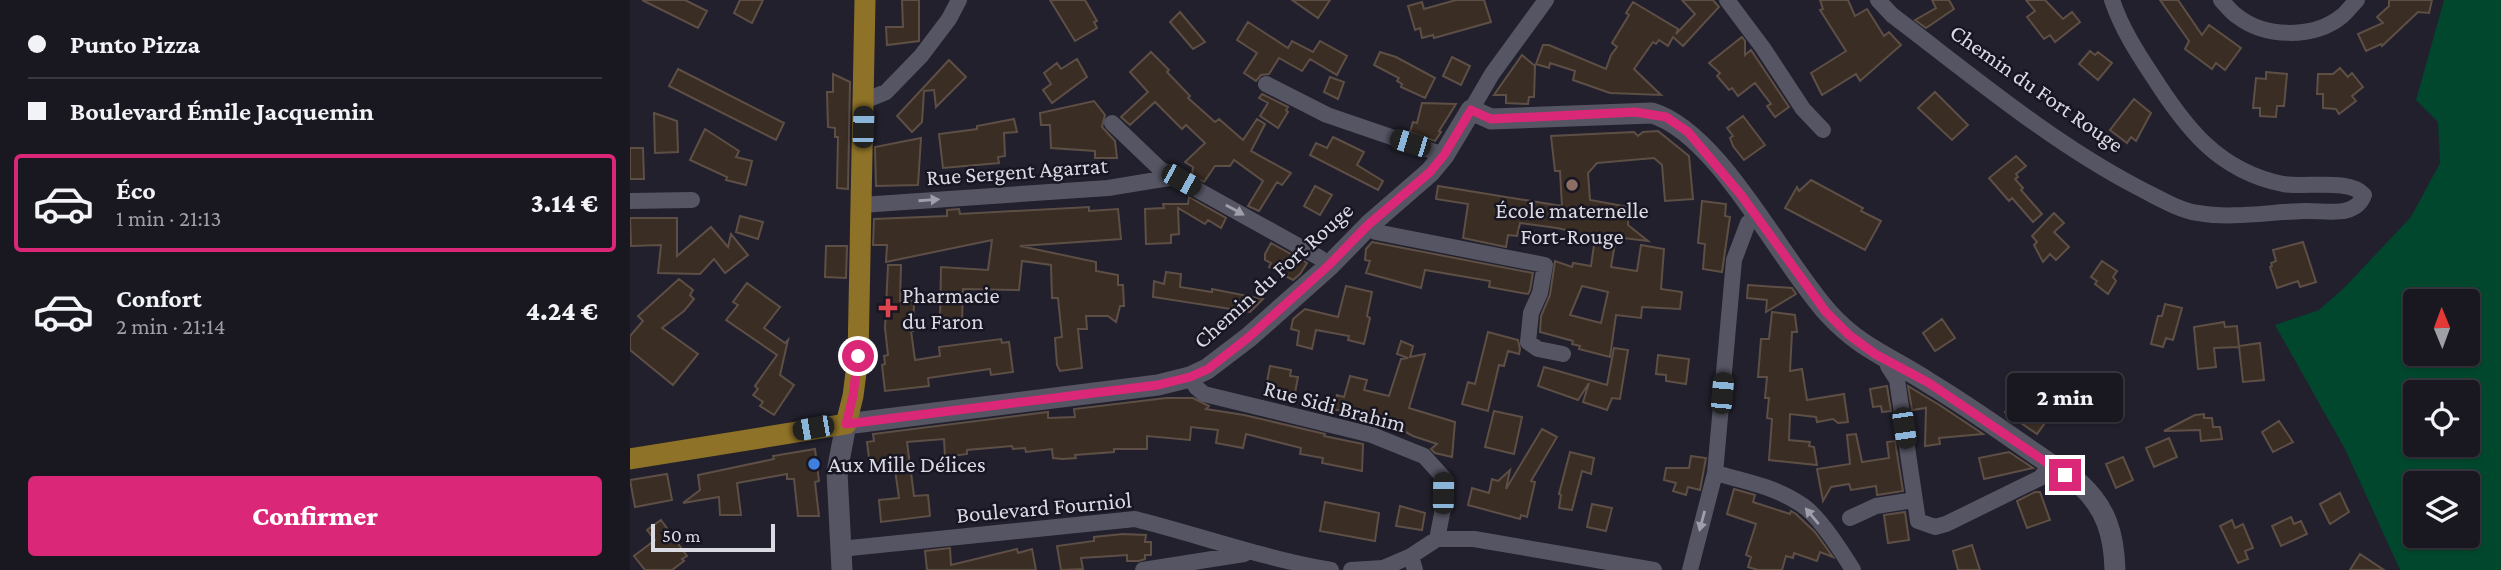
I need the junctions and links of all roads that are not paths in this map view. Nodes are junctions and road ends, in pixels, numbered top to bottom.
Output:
1 (865, 0) edge
2 (959, 0) edge
3 (1546, 0) edge
4 (1727, 0) edge
5 (1878, 0) edge
6 (2112, 0) edge
7 (2221, 0) edge
8 (2357, 0) edge
9 (1266, 84) dead end
10 (864, 101) junction
11 (1471, 110) junction
12 (1112, 123) dead end
13 (1824, 130) dead end
14 (1444, 155) junction
15 (1175, 177) junction
16 (692, 200) dead end
17 (630, 201) edge
18 (861, 205) junction
19 (1757, 216) junction
20 (1368, 225) junction
21 (1329, 265) junction
22 (1563, 354) dead end
23 (1889, 360) junction
24 (1190, 377) junction
25 (846, 424) junction
26 (630, 458) edge
27 (2050, 465) junction
28 (1715, 473) junction
29 (1914, 500) junction
30 (1850, 518) dead end
31 (1437, 539) junction
32 (1249, 553) junction
33 (841, 560) edge
34 (1413, 563) edge
35 (1143, 570) edge
36 (1331, 570) edge
37 (1351, 570) edge
38 (1654, 570) edge
39 (1689, 570) edge
40 (1853, 570) edge
41 (2115, 570) edge

1 - 10 main road
2 - 10 street
3 - 11 street, Chemin du Fort Rouge
4 - 13 street
5 - 6 street, Chemin du Fort Rouge
7 - 8 street
9 - 14 street
10 - 18 main road
11 - 14 main road, Chemin du Fort Rouge
11 - 19 main road
12 - 15 street
14 - 20 main road, Chemin du Fort Rouge
18 -> 15 street, Rue Sergent Agarrat
15 -> 21 street
16 - 17 street
18 - 25 main road
19 - 23 main road
19 - 28 street
20 - 21 main road, Chemin du Fort Rouge
20 - 22 street
21 - 24 main road, Chemin du Fort Rouge
23 - 27 main road
23 - 29 street
24 - 25 main road, Chemin du Fort Rouge
24 - 31 street, Rue Sidi Brahim
25 - 26 main road
25 - 33 main road
27 - 29 street
27 - 41 main road
28 -> 39 street
40 -> 28 street
29 - 30 street
31 - 34 street
31 - 38 street
32 - 33 street, Boulevard Fourniol
32 - 35 street
32 - 36 street, Boulevard Fourniol
34 - 37 street

